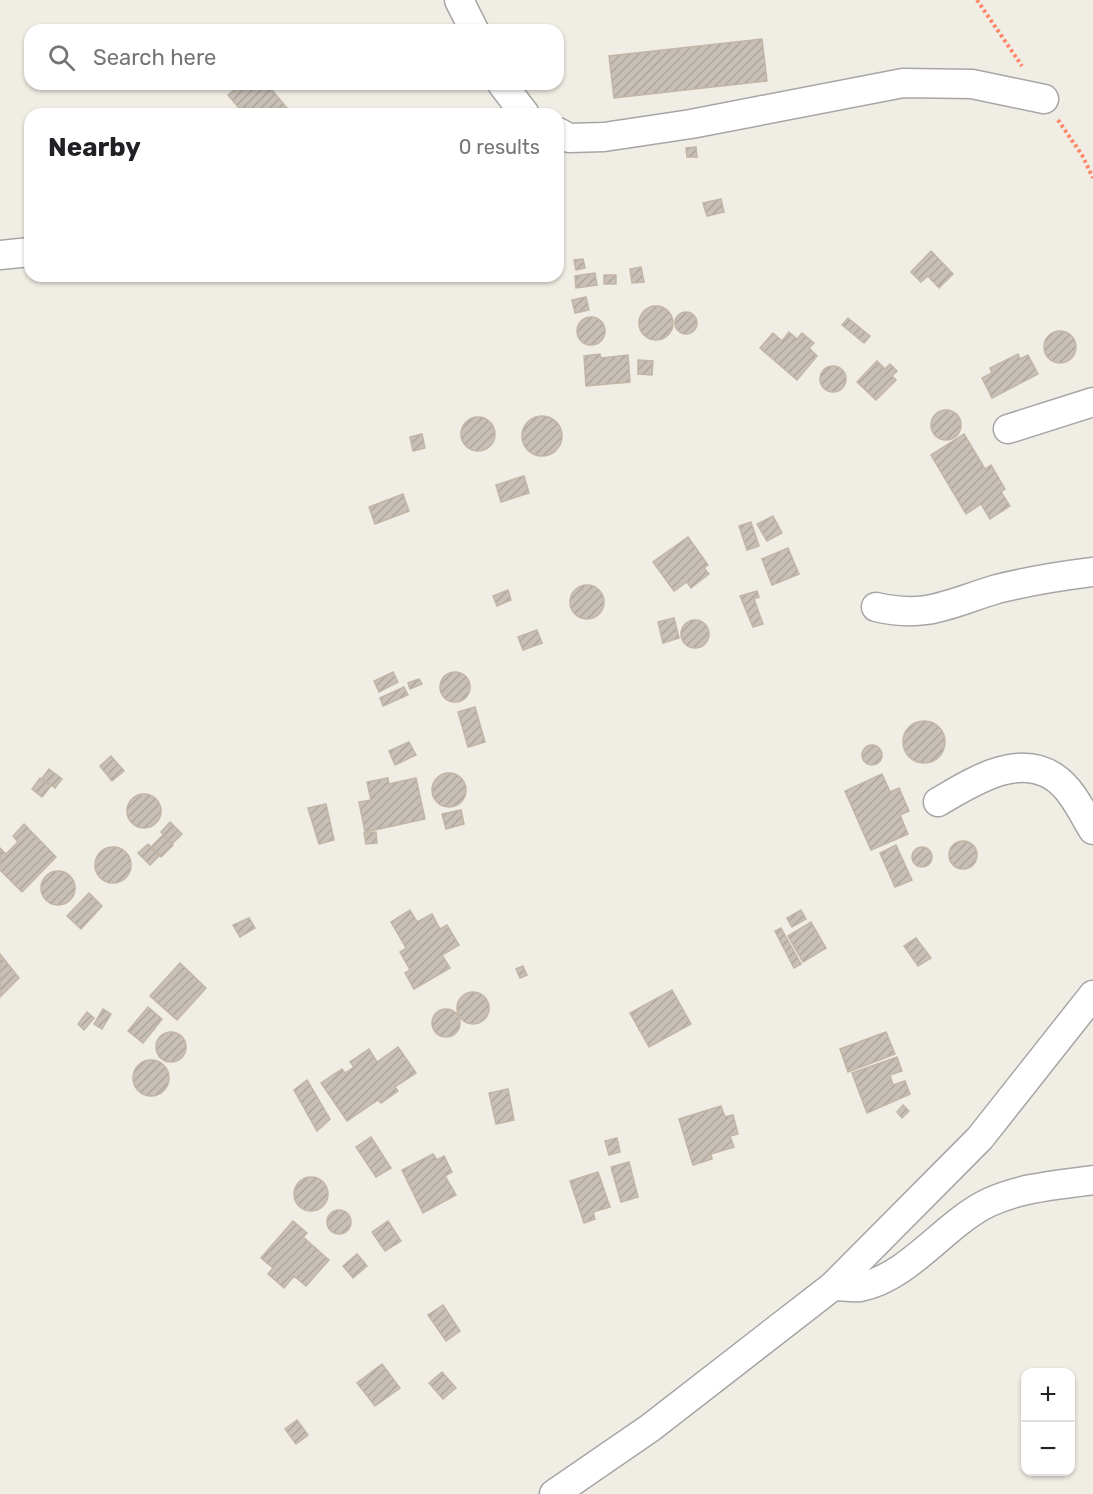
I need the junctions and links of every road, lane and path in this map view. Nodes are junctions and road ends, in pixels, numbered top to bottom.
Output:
1 (459, 0) edge
2 (471, 24) edge
3 (507, 90) edge
4 (1044, 99) dead end
5 (520, 108) edge
6 (564, 136) edge
7 (24, 253) edge
8 (0, 255) edge
9 (1093, 402) edge
10 (1008, 429) dead end
11 (1093, 572) edge
12 (876, 607) dead end
13 (938, 802) dead end
14 (1093, 830) edge
15 (1093, 995) edge
16 (1093, 1180) edge
17 (833, 1286) junction
18 (554, 1494) edge

1 - 2 street
3 - 5 street
4 - 6 street
7 - 8 street
9 - 10 street
11 - 12 street
13 - 14 street
15 - 17 street
16 - 17 street
17 - 18 street

